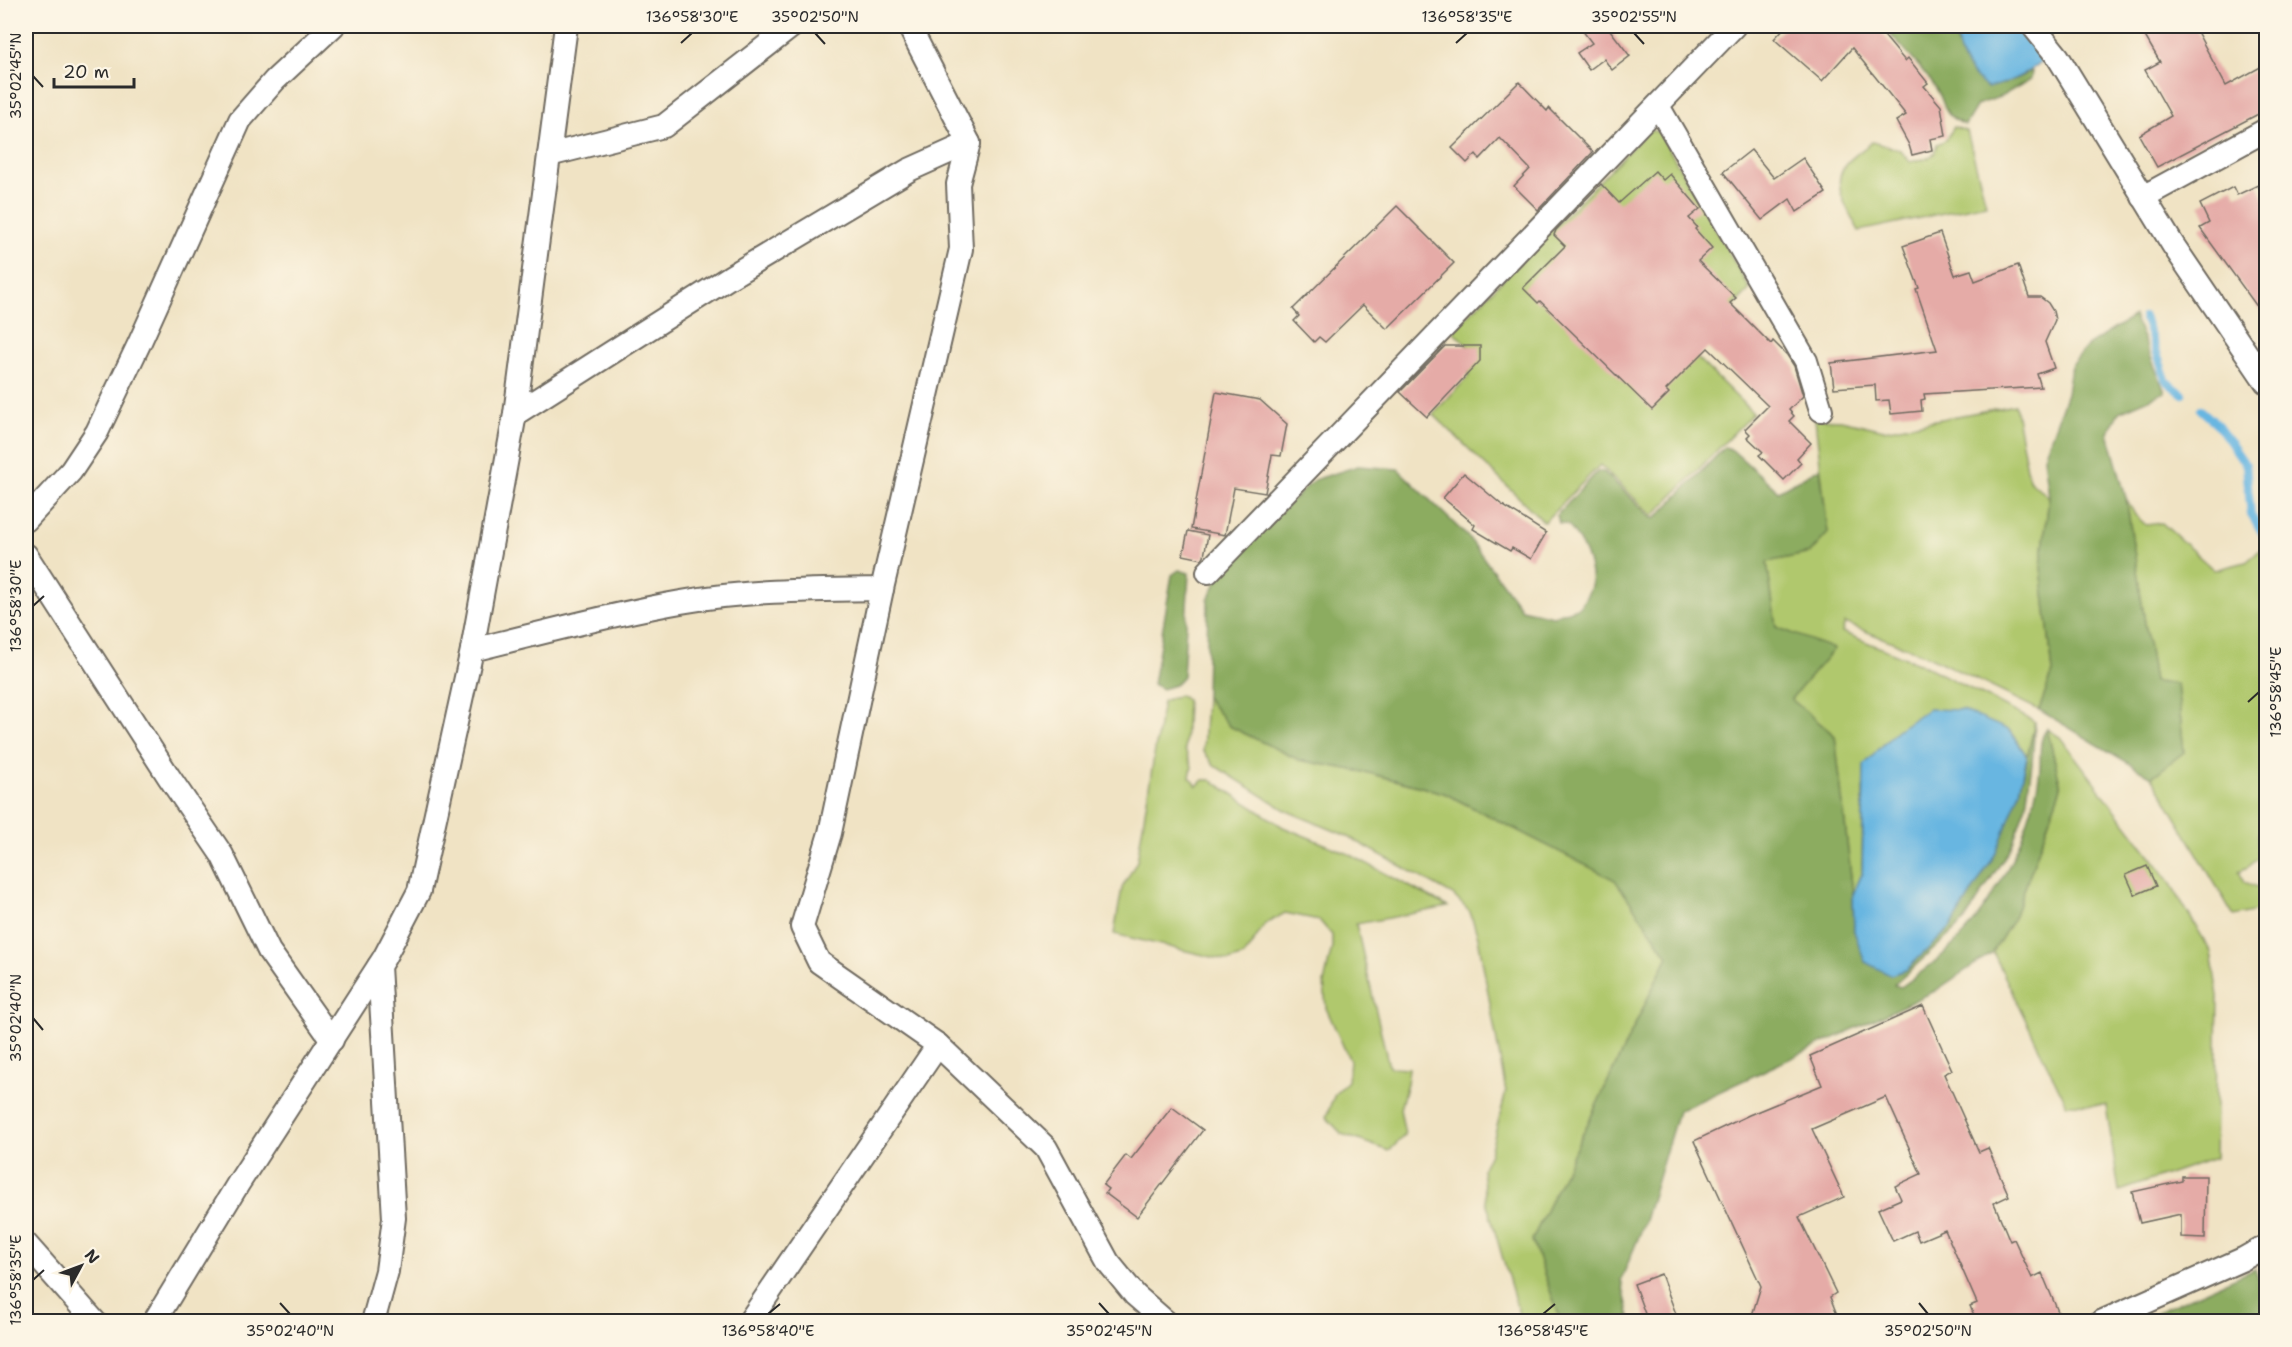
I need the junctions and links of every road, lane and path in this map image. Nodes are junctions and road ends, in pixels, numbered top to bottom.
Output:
1 (333, 26) edge
2 (566, 26) edge
3 (792, 26) edge
4 (909, 26) edge
5 (1734, 26) edge
6 (2033, 26) edge
7 (1658, 106) junction
8 (2266, 130) edge
9 (969, 143) junction
10 (549, 155) junction
11 (2143, 197) junction
12 (2266, 382) edge
13 (1821, 410) dead end
14 (514, 414) junction
15 (26, 520) edge
16 (26, 555) edge
17 (1208, 572) dead end
18 (882, 589) junction
19 (472, 650) junction
20 (378, 966) junction
21 (332, 1040) junction
22 (938, 1045) junction
23 (26, 1244) edge
24 (2266, 1246) edge
25 (95, 1322) edge
26 (154, 1322) edge
27 (373, 1322) edge
28 (749, 1322) edge
29 (1166, 1322) edge
30 (2101, 1322) edge

1 - 15 street
2 - 10 street
3 - 10 street
4 - 9 street
5 - 7 street
6 - 11 street
7 - 13 street
7 - 17 street
8 - 11 street
9 - 14 street
9 - 18 street
10 - 14 street
11 - 12 street
14 - 19 street
16 - 21 street
18 - 19 street
18 - 22 street
19 - 20 street
20 - 21 street
20 - 27 street
21 - 26 street
22 - 28 street
22 - 29 street
23 - 25 street
24 - 30 street

